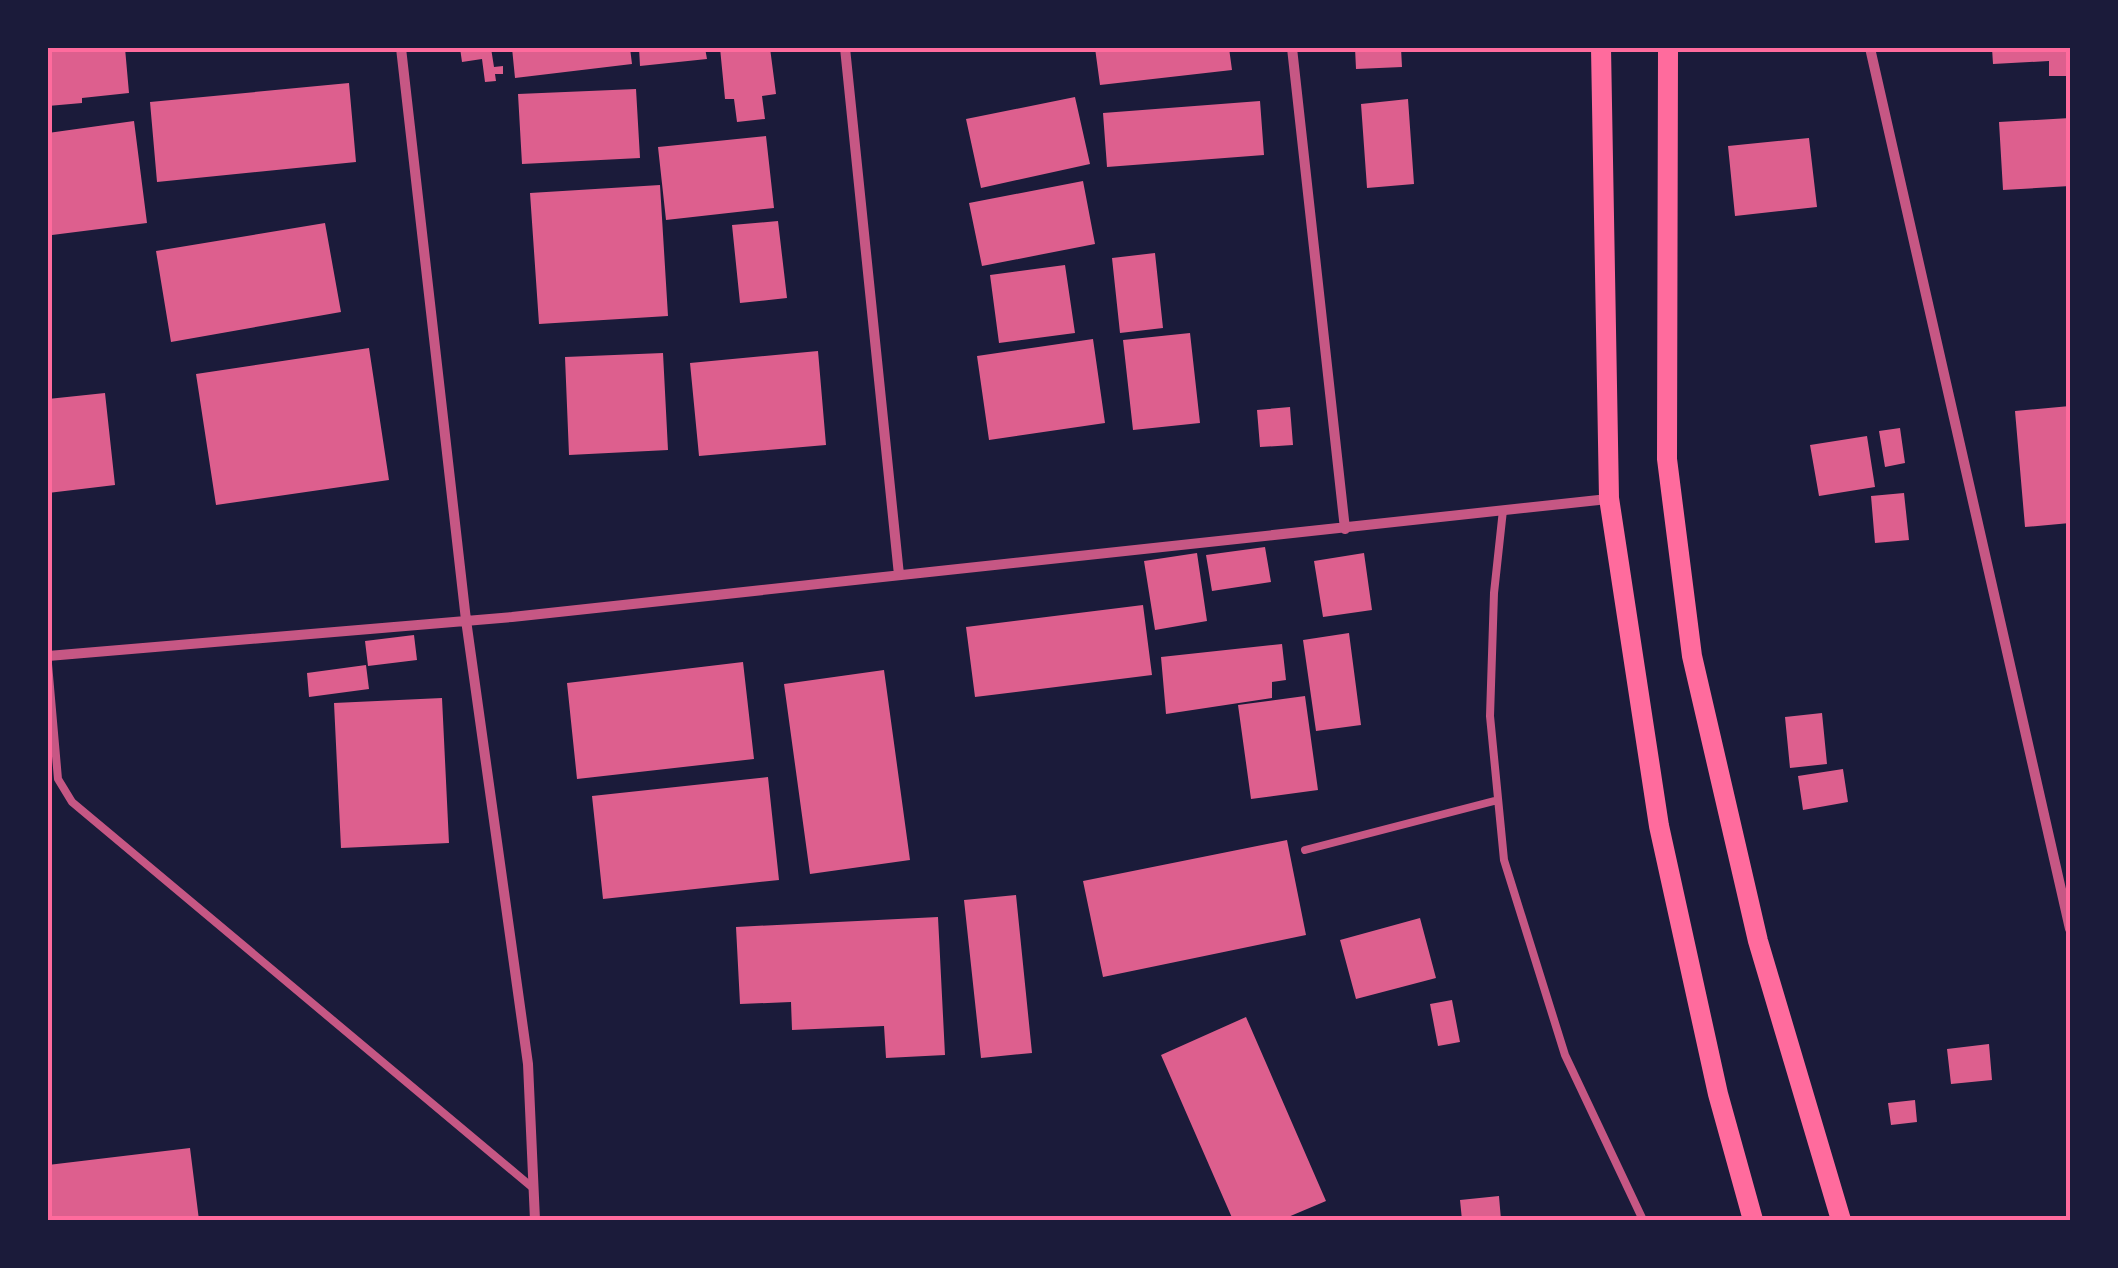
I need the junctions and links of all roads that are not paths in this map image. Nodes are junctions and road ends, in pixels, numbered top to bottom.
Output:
1 (401, 48) edge
2 (845, 48) edge
3 (1292, 48) edge
4 (1601, 48) edge
5 (1668, 48) edge
6 (1870, 48) edge
7 (1610, 498) junction
8 (1503, 510) junction
9 (1345, 529) junction
10 (899, 575) junction
11 (466, 620) junction
12 (48, 656) edge
13 (48, 664) edge
14 (1498, 800) junction
15 (1305, 850) dead end
16 (2070, 930) edge
17 (532, 1188) junction
18 (535, 1220) edge
19 (1644, 1220) edge
20 (1753, 1220) edge
21 (1842, 1220) edge

1 - 11 street
2 - 10 street
3 - 9 street
4 - 7 main road
5 - 21 main road
6 - 16 street
7 - 8 street
7 - 20 main road
8 - 9 street
8 - 14 lane
9 - 10 street
10 - 11 street
11 - 12 street
11 - 17 street
13 - 17 lane
14 - 15 lane
14 - 19 lane
17 - 18 street

